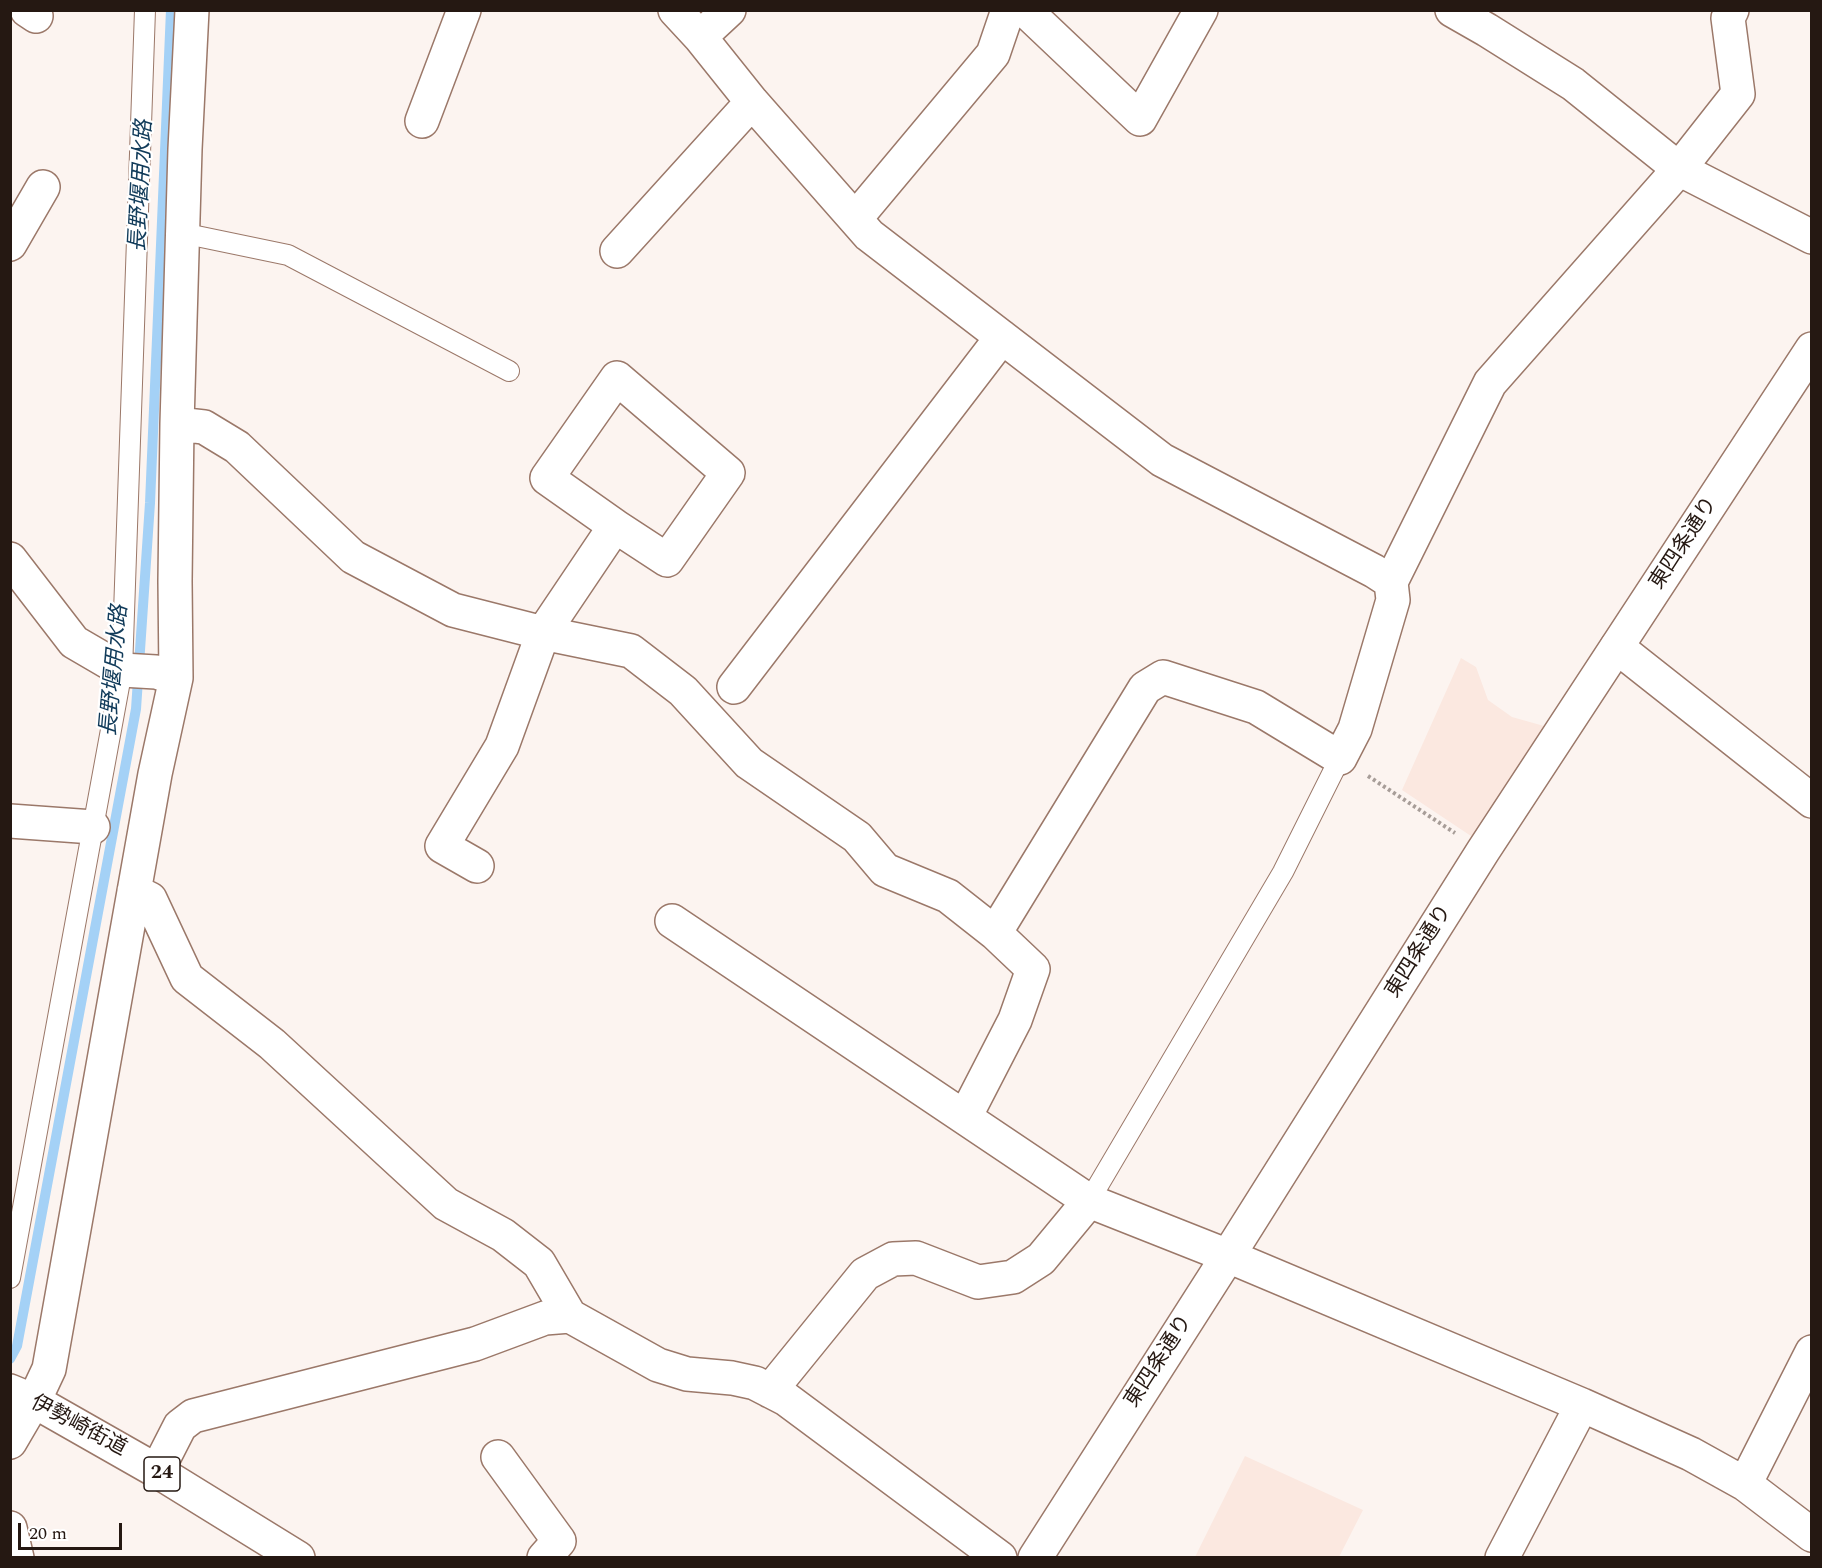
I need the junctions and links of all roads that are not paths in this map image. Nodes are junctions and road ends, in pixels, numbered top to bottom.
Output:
1 (146, 10) edge
2 (192, 10) edge
3 (464, 10) edge
4 (675, 10) edge
5 (729, 10) edge
6 (1008, 10) edge
7 (1025, 10) edge
8 (1201, 10) edge
9 (1452, 10) edge
10 (1732, 10) edge
11 (700, 38) junction
12 (752, 102) junction
13 (422, 121) dead end
14 (1679, 169) junction
15 (43, 187) dead end
16 (855, 219) junction
17 (182, 232) junction
18 (1812, 237) edge
19 (10, 244) edge
20 (617, 251) dead end
21 (1002, 337) junction
22 (1812, 349) edge
23 (509, 371) dead end
24 (177, 424) junction
25 (615, 526) junction
26 (10, 559) edge
27 (1390, 582) junction
28 (543, 633) junction
29 (1617, 647) junction
30 (145, 672) junction
31 (734, 687) dead end
32 (1340, 758) junction
33 (1812, 801) edge
34 (10, 822) edge
35 (93, 827) junction
36 (477, 866) dead end
37 (134, 891) junction
38 (672, 921) dead end
39 (995, 933) junction
40 (965, 1117) junction
41 (1089, 1201) junction
42 (1228, 1256) junction
43 (10, 1278) edge
44 (570, 1316) junction
45 (1812, 1352) edge
46 (770, 1391) junction
47 (22, 1396) edge
48 (1582, 1405) junction
49 (10, 1442) edge
50 (498, 1456) dead end
51 (157, 1471) junction
52 (1745, 1484) junction
53 (10, 1528) edge
54 (1812, 1535) edge
55 (17, 1557) edge
56 (298, 1557) edge
57 (544, 1557) edge
58 (1000, 1557) edge
59 (1035, 1557) edge
60 (1502, 1557) edge

1 - 30 lane
2 - 17 street
3 - 13 street
4 - 11 street
5 - 11 street
6 - 16 street
7 - 8 street
9 - 14 street
10 - 14 street
11 - 12 street
12 - 16 street
12 - 20 street
14 - 18 street
14 - 27 street
15 - 19 street
16 - 21 street
17 - 23 lane
17 - 24 street
21 - 27 street
21 - 31 street
22 - 29 street, 東四条通り
24 - 28 street
24 - 30 street
25 - 25 street
25 - 28 street
26 - 30 street
27 - 32 street
28 - 36 street
28 - 39 street
29 - 33 street
29 - 42 street, 東四条通り
30 - 35 lane
30 - 37 street
32 - 39 street
32 - 41 lane
34 - 35 street
35 - 43 lane
37 - 44 street
37 - 47 street
38 - 40 street
39 - 40 street
40 - 41 street
41 - 42 street
41 - 46 street
42 - 48 street
42 - 59 street, 東四条通り
44 - 46 street
44 - 51 street
45 - 52 street
46 - 58 street
47 - 49 street
47 - 51 street, 伊勢崎街道 / 24
48 - 52 street
48 - 60 street
50 - 57 street
51 - 56 street, 伊勢崎街道 / 24
52 - 54 street
53 - 55 street

